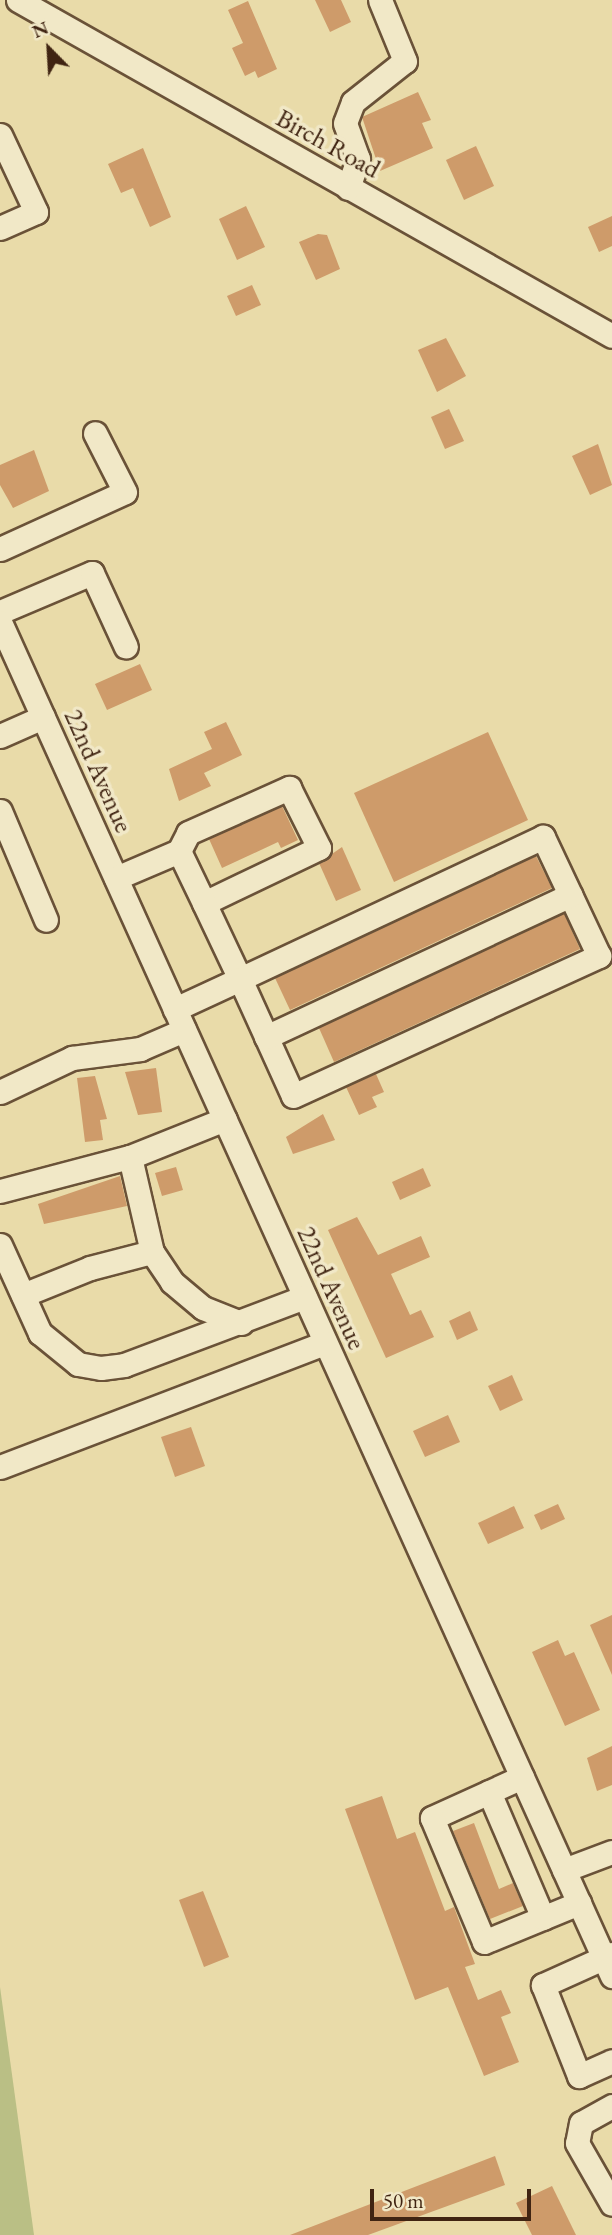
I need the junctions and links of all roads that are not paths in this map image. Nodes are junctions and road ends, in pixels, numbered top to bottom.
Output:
1 (380, 0) edge
2 (30, 2) edge
3 (0, 135) edge
4 (348, 188) junction
5 (0, 228) edge
6 (612, 336) edge
7 (95, 433) dead end
8 (0, 549) edge
9 (0, 612) edge
10 (0, 622) edge
11 (126, 647) dead end
12 (43, 717) junction
13 (0, 736) edge
14 (0, 811) edge
15 (179, 851) junction
16 (116, 878) junction
17 (570, 895) junction
18 (204, 903) junction
19 (46, 920) dead end
20 (240, 979) junction
21 (180, 1020) junction
22 (266, 1037) junction
23 (0, 1092) edge
24 (225, 1119) junction
25 (131, 1157) junction
26 (0, 1191) edge
27 (0, 1245) edge
28 (152, 1252) junction
29 (23, 1296) junction
30 (305, 1297) junction
31 (241, 1323) junction
32 (325, 1343) junction
33 (0, 1467) edge
34 (522, 1777) junction
35 (489, 1792) junction
36 (612, 1852) edge
37 (564, 1870) junction
38 (579, 1903) junction
39 (543, 1918) junction
40 (609, 1963) edge
41 (612, 2061) edge
42 (612, 2106) edge
43 (612, 2204) edge

1 - 4 street
2 - 4 street, Birch Road
3 - 5 street
4 - 6 street, Birch Road
7 - 8 street
9 - 11 street
10 - 12 street, 22nd Avenue
12 - 13 street
12 - 16 street, 22nd Avenue
14 - 19 street
15 - 16 street
15 - 18 street
15 - 18 street
16 - 21 street, 22nd Avenue
17 - 20 street
17 - 22 street
17 - 22 street
18 - 20 street
20 - 21 street
20 - 22 street
21 - 23 street
21 - 24 street, 22nd Avenue
24 - 25 street
24 - 30 street, 22nd Avenue
25 - 26 street
25 - 28 street
27 - 29 street
28 - 29 street
28 - 31 street
29 - 31 street
30 - 31 street
30 - 32 street, 22nd Avenue
32 - 33 street
32 - 34 street, 22nd Avenue
34 - 35 street
34 - 37 street, 22nd Avenue
35 - 39 street
35 - 39 street
36 - 37 street
37 - 38 street, 22nd Avenue
38 - 39 street
38 - 40 street, 22nd Avenue
40 - 41 street
42 - 43 street

